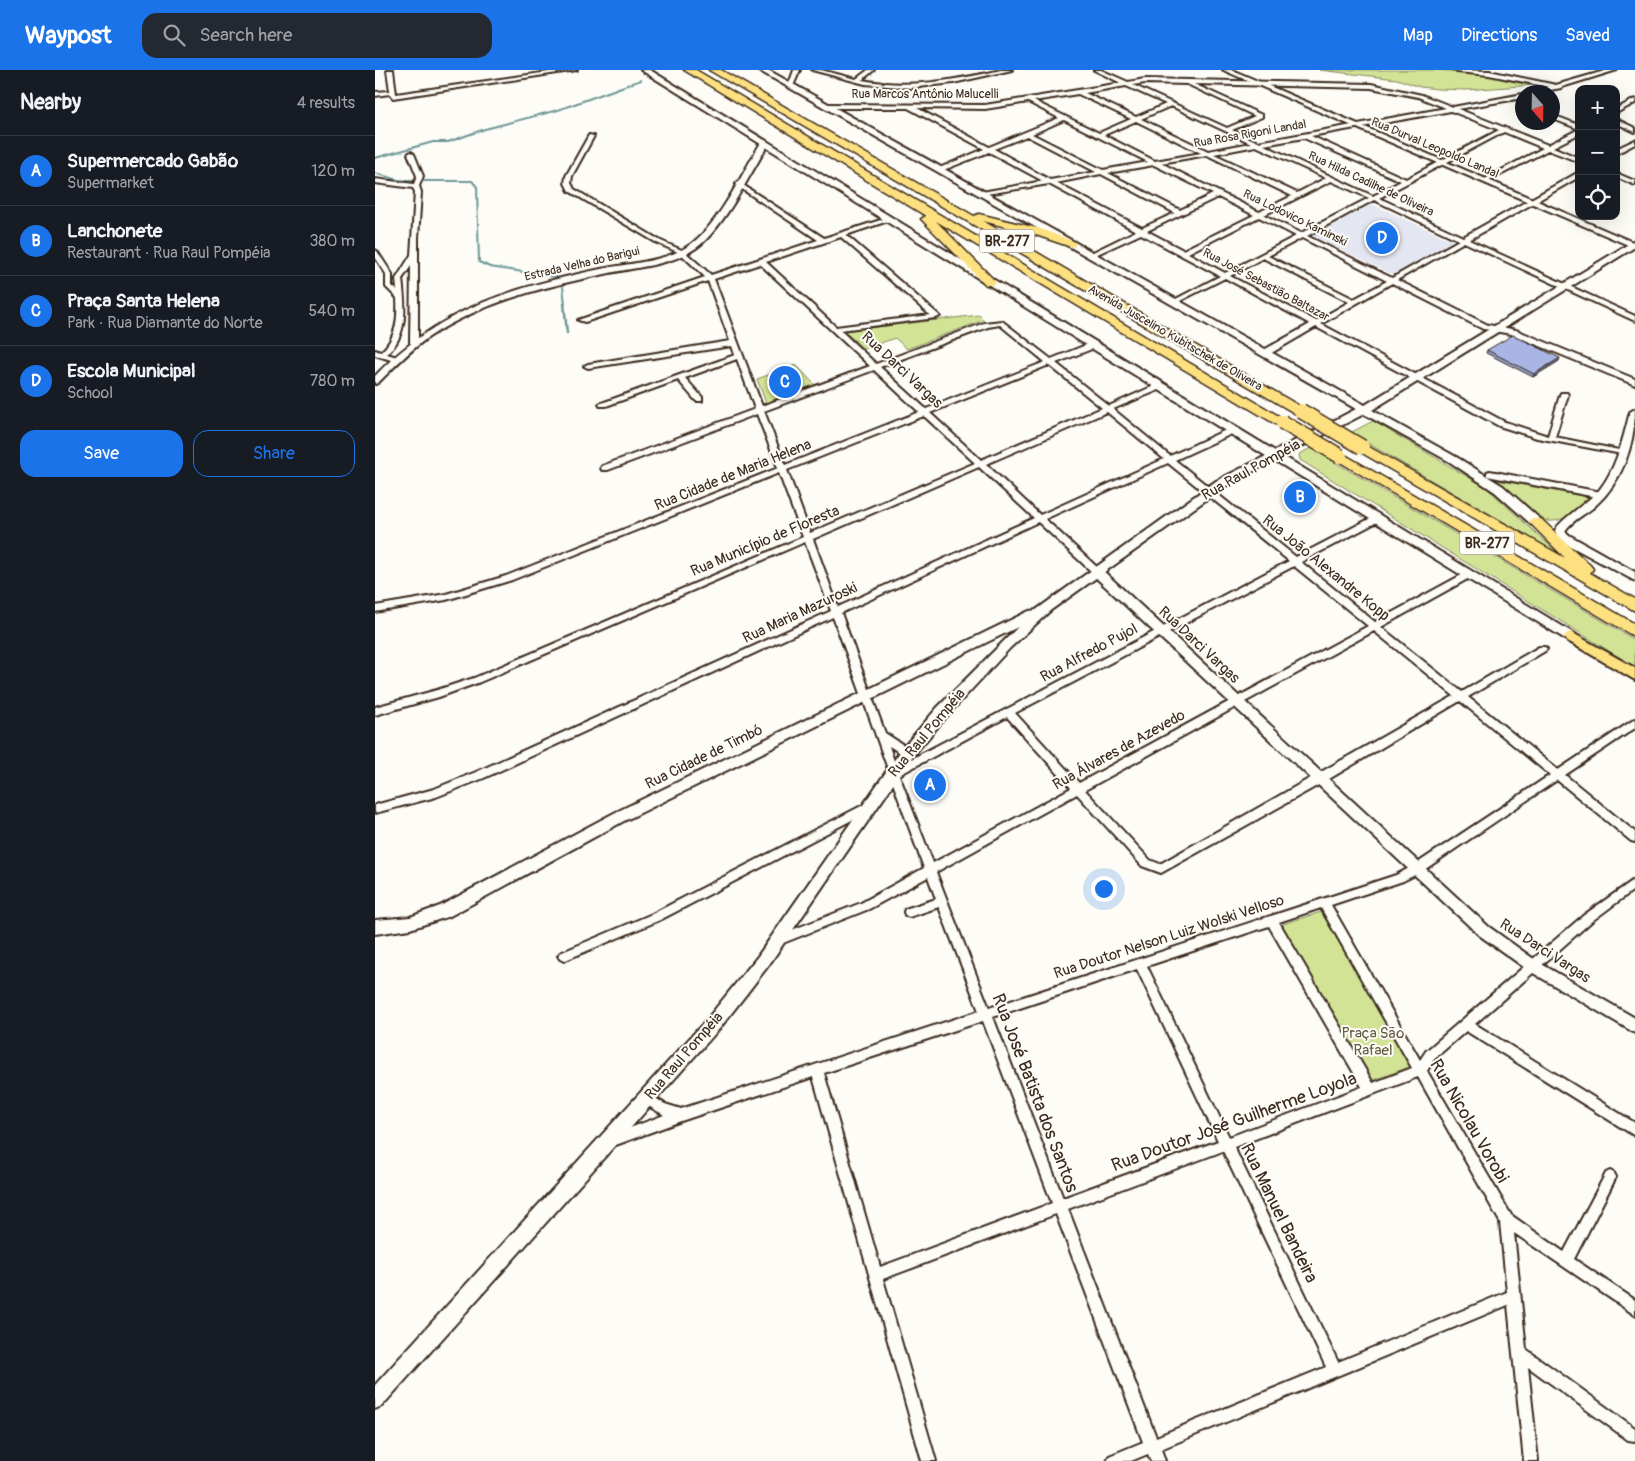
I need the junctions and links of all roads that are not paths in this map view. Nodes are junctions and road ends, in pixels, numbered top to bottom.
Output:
1 (390, 70) edge
2 (573, 70) edge
3 (645, 70) edge
4 (689, 70) edge
5 (714, 70) edge
6 (762, 70) edge
7 (797, 70) edge
8 (815, 70) edge
9 (871, 70) edge
10 (972, 70) edge
11 (1009, 70) edge
12 (1097, 70) edge
13 (1226, 70) edge
14 (1459, 70) edge
15 (1613, 70) edge
16 (983, 75) junction
17 (858, 80) junction
18 (1185, 82) junction
19 (1125, 83) junction
20 (1257, 83) junction
21 (1549, 85) edge
22 (789, 86) junction
23 (1560, 87) edge
24 (1079, 92) junction
25 (375, 94) edge
26 (393, 94) junction
27 (1515, 98) edge
28 (1507, 100) junction
29 (1030, 101) junction
30 (1635, 101) edge
31 (1515, 103) edge
32 (1171, 104) junction
33 (825, 106) junction
34 (910, 107) junction
35 (1453, 109) junction
36 (1620, 109) edge
37 (1064, 118) junction
38 (1135, 119) junction
39 (1560, 120) edge
40 (1620, 123) edge
41 (1357, 126) junction
42 (1575, 127) edge
43 (1227, 130) junction
44 (1504, 130) junction
45 (1577, 130) edge
46 (1635, 130) edge
47 (1026, 133) junction
48 (1099, 135) junction
49 (591, 136) dead end
50 (1305, 136) junction
51 (1635, 142) edge
52 (765, 143) junction
53 (1258, 144) junction
54 (1548, 148) junction
55 (989, 149) junction
56 (1620, 150) edge
57 (411, 154) dead end
58 (1207, 154) junction
59 (1575, 158) edge
60 (1155, 163) junction
61 (1441, 163) junction
62 (939, 170) junction
63 (1102, 172) junction
64 (1577, 175) edge
65 (1620, 177) edge
66 (1331, 178) junction
67 (375, 181) edge
68 (1406, 181) junction
69 (1050, 182) junction
70 (1485, 182) junction
71 (1635, 183) edge
72 (738, 184) junction
73 (416, 186) junction
74 (982, 194) junction
75 (1219, 194) junction
76 (1297, 196) junction
77 (902, 197) junction
78 (1373, 198) junction
79 (935, 199) junction
80 (1531, 201) junction
81 (1180, 213) junction
82 (1260, 215) junction
83 (889, 220) junction
84 (1142, 231) junction
85 (842, 235) junction
86 (1302, 236) junction
87 (1464, 240) junction
88 (824, 241) junction
89 (659, 242) junction
90 (1071, 244) junction
91 (1634, 245) edge
92 (375, 252) edge
93 (682, 252) junction
94 (1183, 253) junction
95 (415, 255) junction
96 (669, 256) junction
97 (1091, 256) junction
98 (1263, 256) junction
99 (761, 261) junction
100 (1225, 276) junction
101 (710, 278) junction
102 (1392, 281) junction
103 (990, 282) junction
104 (1565, 287) junction
105 (401, 298) junction
106 (1174, 302) junction
107 (1354, 302) junction
108 (1635, 319) edge
109 (582, 320) dead end
110 (1315, 324) junction
111 (834, 329) junction
112 (1497, 329) junction
113 (414, 343) junction
114 (734, 343) junction
115 (1094, 345) junction
116 (378, 353) edge
117 (1265, 354) junction
118 (739, 356) junction
119 (394, 359) junction
120 (1051, 362) junction
121 (588, 366) dead end
122 (875, 367) junction
123 (680, 377) junction
124 (1417, 378) junction
125 (375, 381) edge
126 (1635, 382) edge
127 (1161, 386) junction
128 (1564, 395) dead end
129 (699, 399) dead end
130 (603, 404) dead end
131 (1108, 409) junction
132 (759, 410) junction
133 (1365, 410) junction
134 (1635, 412) edge
135 (925, 413) junction
136 (1233, 430) junction
137 (1551, 439) junction
138 (1624, 453) junction
139 (1275, 455) junction
140 (1169, 459) junction
141 (980, 464) junction
142 (605, 468) dead end
143 (782, 470) junction
144 (1490, 474) dead end
145 (1209, 491) junction
146 (1601, 495) junction
147 (1378, 518) junction
148 (1039, 519) junction
149 (1536, 522) joint
150 (807, 538) junction
151 (1296, 562) junction
152 (1096, 571) junction
153 (1470, 574) junction
154 (1635, 577) edge
155 (1629, 602) edge
156 (1047, 607) joint
157 (375, 609) edge
158 (835, 612) junction
159 (1375, 626) junction
160 (1635, 631) edge
161 (1161, 632) junction
162 (1571, 636) joint
163 (1006, 638) junction
164 (1542, 648) dead end
165 (1635, 675) edge
166 (867, 695) junction
167 (1461, 696) junction
168 (1237, 702) junction
169 (375, 710) edge
170 (1008, 712) junction
171 (1635, 723) edge
172 (881, 736) junction
173 (907, 753) junction
174 (893, 773) junction
175 (1557, 775) junction
176 (1320, 779) junction
177 (1078, 790) junction
178 (871, 804) junction
179 (375, 809) edge
180 (1635, 838) edge
181 (1417, 869) junction
182 (930, 871) junction
183 (1635, 883) edge
184 (942, 902) junction
185 (1324, 903) junction
186 (909, 912) dead end
187 (1273, 920) junction
188 (375, 927) edge
189 (778, 940) junction
190 (564, 956) dead end
191 (1140, 964) junction
192 (1533, 966) junction
193 (986, 1015) junction
194 (1465, 1024) junction
195 (1635, 1026) edge
196 (817, 1070) junction
197 (1420, 1071) junction
198 (1370, 1090) junction
199 (647, 1099) junction
200 (681, 1115) junction
201 (1635, 1130) edge
202 (609, 1141) junction
203 (1227, 1144) junction
204 (1610, 1177) dead end
205 (1059, 1206) junction
206 (1506, 1220) junction
207 (1566, 1261) junction
208 (875, 1275) junction
209 (1514, 1296) junction
210 (1635, 1308) edge
211 (1520, 1353) junction
212 (1335, 1370) junction
213 (375, 1399) edge
214 (1633, 1435) dead end
215 (1152, 1445) junction
216 (929, 1461) edge
217 (1114, 1461) edge
218 (1158, 1461) edge
219 (1531, 1461) edge

1 - 26 street
2 - 26 street
3 - 52 main road
4 - 77 highway, BR-277
5 - 79 highway, Avenida Juscelino Kubitschek de Oliveira / BR-277
6 - 22 main road
7 - 22 street
8 - 17 street
9 - 17 street
10 - 16 street
11 - 16 street
12 - 19 street, Rua Hilda Cadilhe de Oliveira
13 - 20 street, Rua Durval Leopoldo Landal
14 - 21 street
15 - 23 street
16 - 17 street
18 - 19 street, Rua Marcos Antônio Malucelli
18 - 20 street, Rua Marcos Antônio Malucelli
18 - 43 street
19 - 24 street, Rua Marcos Antônio Malucelli
19 - 32 street, Rua Hilda Cadilhe de Oliveira
20 - 35 street, Rua Marcos Antônio Malucelli
20 - 41 street, Rua Durval Leopoldo Landal
22 - 33 main road
24 - 29 street, Rua Marcos Antônio Malucelli
24 - 38 street
25 - 26 street
27 - 28 street, Rua Rosa Rigoni Landal
28 - 31 street
28 - 35 street, Rua Rosa Rigoni Landal
29 - 34 street, Rua Marcos Antônio Malucelli
29 - 37 street, Rua Lodovico Kaminski
30 - 36 street
32 - 38 street
32 - 43 street, Rua Hilda Cadilhe de Oliveira
33 - 34 street, Rua Marcos Antônio Malucelli
33 - 62 main road
34 - 55 street, Rua José Sebastião Baltazar
35 - 41 street, Rua Rosa Rigoni Landal
35 - 44 street, Rua Marcos Antônio Malucelli
37 - 47 street
37 - 48 street, Rua Lodovico Kaminski
38 - 48 street
38 - 58 street
39 - 42 street
40 - 46 street
41 - 50 street, Rua Rosa Rigoni Landal
41 - 61 street, Rua Durval Leopoldo Landal
43 - 53 street, Rua Hilda Cadilhe de Oliveira
44 - 54 street, Rua Marcos Antônio Malucelli
44 - 61 street
45 - 54 street
47 - 55 street
47 - 63 street
48 - 60 street, Rua Lodovico Kaminski
49 - 89 street, Rua José Batista dos Santos
50 - 53 street, Rua Rosa Rigoni Landal
50 - 68 street
51 - 56 street
52 - 72 street, Estrada Velha do Barigui
52 - 83 main road
53 - 58 street, Rua Rosa Rigoni Landal
53 - 66 street, Rua Hilda Cadilhe de Oliveira
54 - 59 street, Rua Marcos Antônio Malucelli
54 - 70 street
55 - 62 street
55 - 69 street, Rua José Sebastião Baltazar
57 - 73 street
58 - 60 street, Rua Rosa Rigoni Landal
58 - 76 street
60 - 63 street, Rua Rosa Rigoni Landal
60 - 75 street, Rua Lodovico Kaminski
61 - 68 street
61 - 70 street, Rua Durval Leopoldo Landal
62 - 74 main road
63 - 69 street, Rua Rosa Rigoni Landal
63 - 81 street
64 - 80 street
65 - 71 street
66 - 76 street
66 - 78 street, Rua Hilda Cadilhe de Oliveira
67 - 73 street
68 - 78 street
69 - 74 street, Rua Rosa Rigoni Landal
69 - 84 street, Rua José Sebastião Baltazar
70 - 80 street, Rua Durval Leopoldo Landal
72 - 88 street
72 - 93 street, Estrada Velha do Barigui
73 - 95 street
74 - 90 main road
75 - 81 street
75 - 82 street, Rua Lodovico Kaminski
76 - 82 street
77 - 103 highway
77 - 160 highway, BR-277, bridge
78 - 86 street
78 - 87 street, Rua Hilda Cadilhe de Oliveira
79 - 90 highway
79 - 155 highway, Avenida Juscelino Kubitschek de Oliveira / BR-277, bridge
80 - 87 street
80 - 91 street, Rua Durval Leopoldo Landal
81 - 84 street
82 - 86 street, Rua Lodovico Kaminski
82 - 94 street
83 - 85 street
83 - 103 main road
84 - 94 street, Rua José Sebastião Baltazar
84 - 97 street
85 - 88 street
85 - 111 street
86 - 98 street
86 - 102 street, Rua Lodovico Kaminski
87 - 102 street
87 - 104 street, Rua Hilda Cadilhe de Oliveira
88 - 99 street
89 - 93 street, Rua José Batista dos Santos
89 - 96 street, Rua José Batista dos Santos
90 - 97 main road
91 - 104 main road, Rua Raul Pompéia
92 - 105 street
93 - 96 street, Estrada Velha do Barigui
93 - 101 street, Rua José Batista dos Santos
94 - 100 street, Rua José Sebastião Baltazar
95 - 105 street
95 - 113 street
96 - 113 street, Estrada Velha do Barigui
97 - 106 main road
98 - 100 street
98 - 107 street
99 - 101 street
99 - 111 street, Rua Darci Vargas
100 - 106 street
100 - 110 street, Rua José Sebastião Baltazar
101 - 109 street
101 - 114 street, Rua José Batista dos Santos
102 - 107 street
102 - 112 street, Rua Lodovico Kaminski
103 - 115 main road
104 - 108 street, Rua Hilda Cadilhe de Oliveira
104 - 112 main road, Rua Raul Pompéia
105 - 116 street
106 - 117 main road
107 - 110 street
110 - 117 street
110 - 124 street, Rua José Sebastião Baltazar
111 - 122 street, Rua Darci Vargas
112 - 124 main road, Rua Raul Pompéia
112 - 126 street, Rua Lodovico Kaminski
113 - 119 street, Estrada Velha do Barigui
114 - 118 street, Rua José Batista dos Santos
114 - 121 street
115 - 120 street, Rua Cidade de Maria Helena
115 - 127 main road
116 - 119 street
117 - 133 main road
118 - 123 street
118 - 132 street, Rua José Batista dos Santos
119 - 125 street, Estrada Velha do Barigui
120 - 122 street, Rua João Alexandre Kopp
120 - 131 street, Rua João Alexandre Kopp
120 - 135 street, Rua Cidade de Maria Helena
122 - 132 street
122 - 135 street, Rua Darci Vargas
123 - 129 street
123 - 130 street
124 - 133 main road, Rua Raul Pompéia
124 - 137 street, Rua José Sebastião Baltazar
127 - 131 street, Rua Município de Floresta
127 - 136 main road
128 - 137 street
131 - 140 street, Rua João Alexandre Kopp
131 - 141 street, Rua Município de Floresta
132 - 142 street
132 - 143 street, Rua José Batista dos Santos
133 - 139 main road, Rua Raul Pompéia
133 - 149 main road
134 - 138 street
135 - 141 street, Rua Darci Vargas
135 - 143 street, Rua Cidade de Maria Helena
136 - 139 main road
136 - 140 street, Rua Maria Mazuroski
137 - 138 street, Rua José Sebastião Baltazar
138 - 146 street
139 - 145 main road, Rua Raul Pompéia
139 - 147 main road
140 - 145 street, Rua João Alexandre Kopp
140 - 148 street, Rua Maria Mazuroski
141 - 148 street, Rua Darci Vargas
141 - 150 street, Rua Município de Floresta
143 - 150 street, Rua José Batista dos Santos
143 - 157 street, Rua Cidade de Maria Helena
144 - 146 street
145 - 151 street, Rua João Alexandre Kopp
145 - 152 main road, Rua Raul Pompéia
146 - 154 street
147 - 151 street, Rua Alfredo Pujol
147 - 153 main road
148 - 152 street, Rua Darci Vargas
148 - 158 street, Rua Maria Mazuroski
149 - 155 highway
150 - 158 street, Rua José Batista dos Santos
150 - 169 street, Rua Município de Floresta
151 - 159 street, Rua João Alexandre Kopp
151 - 161 street, Rua Alfredo Pujol
152 - 156 main road, Rua Raul Pompéia
152 - 161 street, Rua Darci Vargas
153 - 159 street, Rua Álvares de Azevedo
153 - 162 main road
156 - 163 main road, Rua Raul Pompéia
158 - 166 street, Rua José Batista dos Santos
158 - 179 street, Rua Maria Mazuroski
159 - 167 street, Rua João Alexandre Kopp
159 - 168 street, Rua Álvares de Azevedo
161 - 168 street, Rua Darci Vargas
161 - 170 street, Rua Alfredo Pujol
162 - 165 main road
163 - 166 main road, Rua Cidade de Timbó
163 - 173 main road, Rua Raul Pompéia
164 - 167 street
166 - 172 street, Rua José Batista dos Santos
166 - 188 main road, Rua Cidade de Timbó
167 - 175 street, Rua João Alexandre Kopp
167 - 176 street
168 - 176 street, Rua Darci Vargas
168 - 177 street, Rua Álvares de Azevedo
170 - 174 street, Rua Alfredo Pujol
170 - 177 street
171 - 175 street, Rua Doutor Nelson Luiz Wolski Velloso
172 - 173 street
172 - 174 street, Rua José Batista dos Santos
173 - 174 main road, Rua Raul Pompéia
174 - 178 main road, Rua Raul Pompéia
174 - 182 street, Rua José Batista dos Santos
175 - 180 street, Rua João Alexandre Kopp
175 - 181 street, Rua Doutor Nelson Luiz Wolski Velloso
176 - 177 street
176 - 181 street, Rua Darci Vargas
177 - 182 street, Rua Álvares de Azevedo
178 - 189 main road, Rua Raul Pompéia
178 - 190 street
181 - 185 street, Rua Doutor Nelson Luiz Wolski Velloso
181 - 192 street, Rua Darci Vargas
182 - 184 street, Rua José Batista dos Santos
182 - 189 street, Rua Álvares de Azevedo
183 - 192 street
184 - 186 street
184 - 193 street, Rua José Batista dos Santos
185 - 187 street, Rua Doutor Nelson Luiz Wolski Velloso
185 - 197 street, Rua Nicolau Vorobi
187 - 191 street, Rua Doutor Nelson Luiz Wolski Velloso
187 - 198 street
189 - 199 main road, Rua Raul Pompéia
191 - 193 street, Rua Doutor Nelson Luiz Wolski Velloso
191 - 203 street, Rua Manuel Bandeira
192 - 194 street
192 - 195 street, Rua Darci Vargas
193 - 196 street, Rua Doutor Nelson Luiz Wolski Velloso
193 - 205 street, Rua José Batista dos Santos
194 - 197 street
194 - 201 street
196 - 200 street, Rua Doutor Nelson Luiz Wolski Velloso
196 - 208 street
197 - 198 street, Rua Doutor José Guilherme Loyola
197 - 206 street, Rua Nicolau Vorobi
198 - 203 street, Rua Doutor José Guilherme Loyola
199 - 200 street
199 - 202 main road, Rua Raul Pompéia
200 - 202 street, Rua Doutor Nelson Luiz Wolski Velloso
202 - 213 main road, Rua Raul Pompéia
203 - 205 street, Rua Doutor José Guilherme Loyola
203 - 212 street, Rua Manuel Bandeira
204 - 207 street
205 - 208 street, Rua Doutor José Guilherme Loyola
205 - 215 street, Rua José Batista dos Santos
206 - 207 street, Rua Nicolau Vorobi
206 - 209 street
207 - 210 street, Rua Nicolau Vorobi
208 - 216 street
209 - 211 street
209 - 212 street
211 - 214 street
211 - 219 street
212 - 215 street
215 - 217 street
215 - 218 street, Rua José Batista dos Santos

